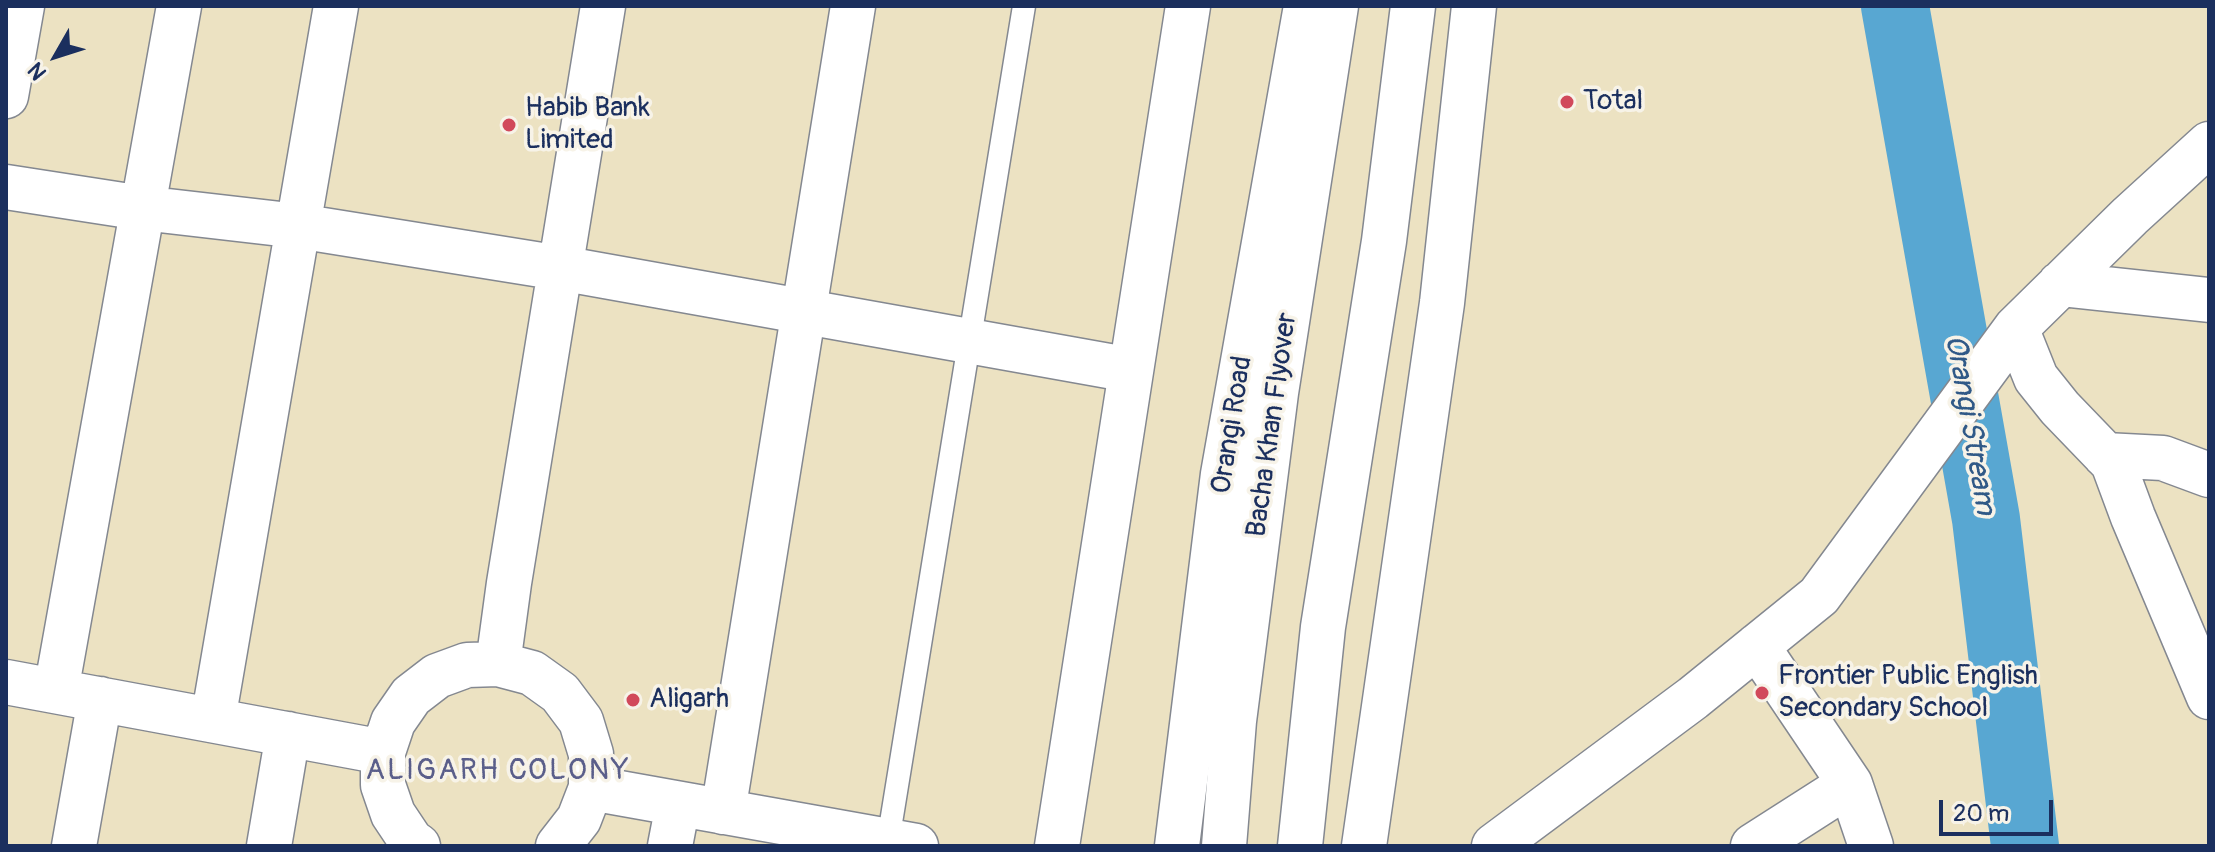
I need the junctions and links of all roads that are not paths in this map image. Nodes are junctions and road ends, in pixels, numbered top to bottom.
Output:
1 (22, 6) edge
2 (179, 6) edge
3 (336, 6) edge
4 (603, 6) edge
5 (853, 6) edge
6 (1024, 6) edge
7 (1188, 6) edge
8 (1306, 6) edge
9 (1336, 6) edge
10 (1413, 6) edge
11 (1474, 6) edge
12 (6, 96) edge
13 (2209, 144) edge
14 (6, 187) edge
15 (142, 208) junction
16 (298, 226) junction
17 (560, 268) junction
18 (2060, 284) junction
19 (2209, 300) edge
20 (804, 311) junction
21 (2016, 328) junction
22 (969, 341) junction
23 (1131, 370) junction
24 (2105, 455) junction
25 (2209, 475) edge
26 (1757, 646) junction
27 (498, 664) junction
28 (6, 682) edge
29 (56, 691) junction
30 (2209, 697) edge
31 (100, 699) junction
32 (213, 720) junction
33 (288, 734) junction
34 (383, 752) junction
35 (1850, 784) junction
36 (591, 788) junction
37 (723, 812) junction
38 (674, 825) edge
39 (905, 844) edge
40 (74, 846) edge
41 (269, 846) edge
42 (418, 846) edge
43 (558, 846) edge
44 (1057, 846) edge
45 (1177, 846) edge
46 (1224, 846) edge
47 (1300, 846) edge
48 (1364, 846) edge
49 (1494, 846) edge
50 (1753, 846) edge
51 (1871, 846) edge

1 - 12 street
2 - 15 street
3 - 16 street
4 - 17 street
5 - 20 street
6 - 22 lane
7 - 23 street
8 - 45 street, Orangi Road
9 - 46 street, Bacha Khan Flyover
10 - 47 street
11 - 48 street
13 - 18 street
14 - 15 street
15 - 16 street
15 - 29 street
16 - 17 street
16 - 32 street
17 - 20 street
17 - 27 street
18 - 19 street
18 - 21 street
20 - 22 street
20 - 37 street
21 - 24 street
21 - 26 street
22 - 23 street
22 - 39 lane
23 - 44 street
24 - 25 street
24 - 30 street
26 - 35 street
26 - 49 street
27 - 34 street
27 - 36 street
28 - 29 street
29 - 31 street
31 - 32 street
31 - 40 street
32 - 33 street
33 - 34 street
33 - 41 street
34 - 42 street
35 - 50 street
35 - 51 street
36 - 38 street
36 - 43 street
37 - 38 street
37 - 39 street

